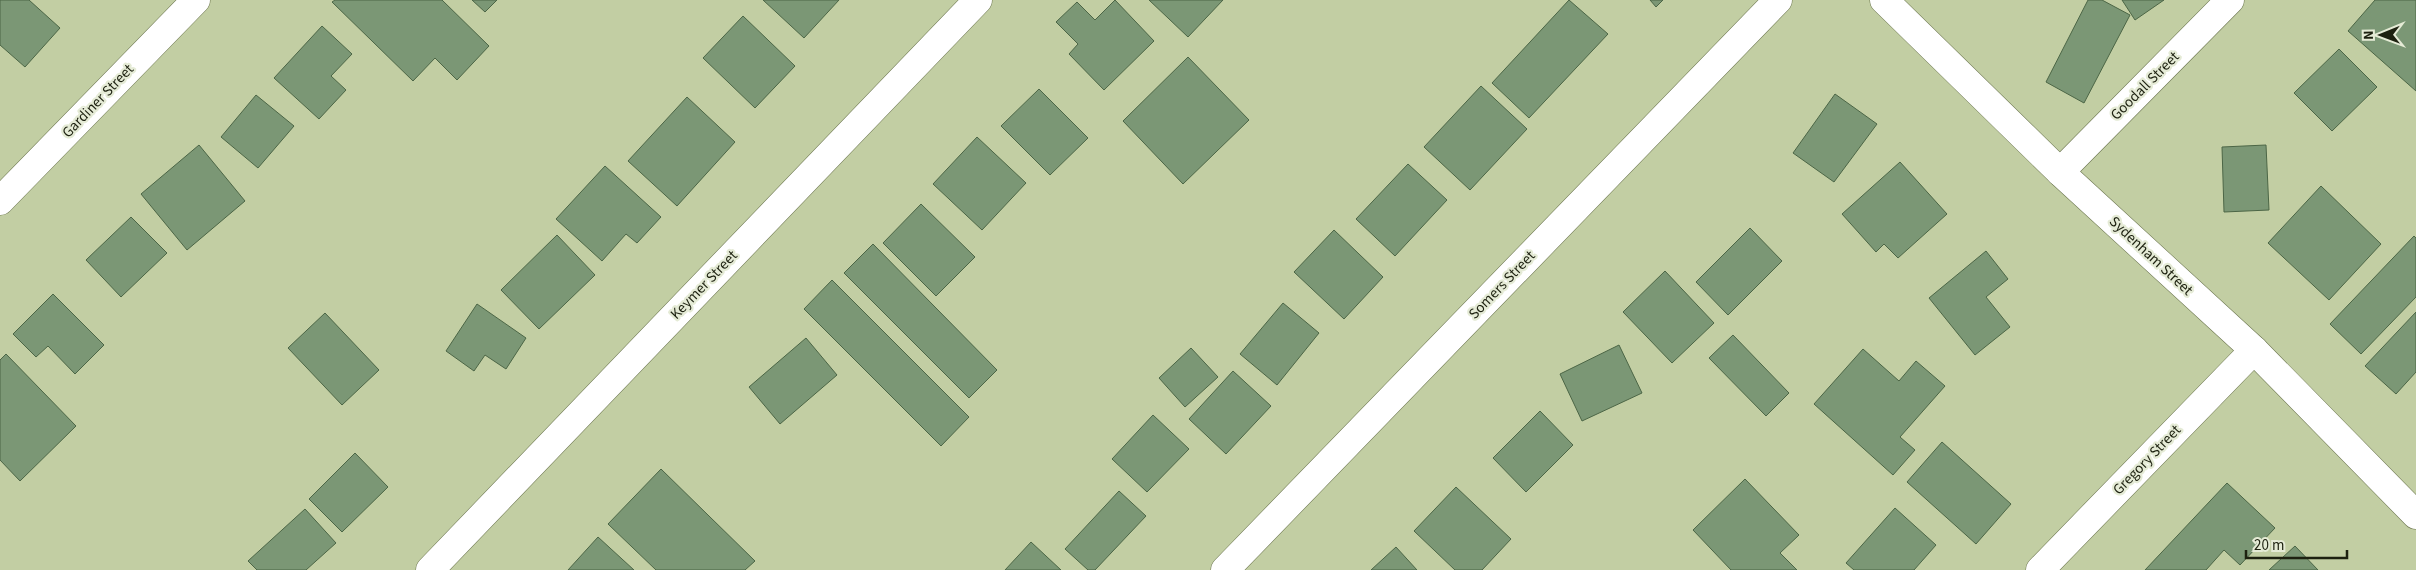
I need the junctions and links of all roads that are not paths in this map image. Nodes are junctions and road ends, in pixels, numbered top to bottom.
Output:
1 (196, 0) edge
2 (978, 0) edge
3 (1778, 0) edge
4 (1884, 0) edge
5 (2230, 0) edge
6 (2060, 172) junction
7 (0, 202) edge
8 (2254, 350) junction
9 (2416, 515) edge
10 (430, 570) edge
11 (1225, 570) edge
12 (2040, 570) edge

1 - 7 street, Gardiner Street
2 - 10 street, Keymer Street
3 - 11 street, Somers Street
4 - 6 street, Sydenham Street
5 - 6 street, Goodall Street
6 - 8 street, Sydenham Street
8 - 9 street, Sydenham Street
8 - 12 street, Gregory Street

